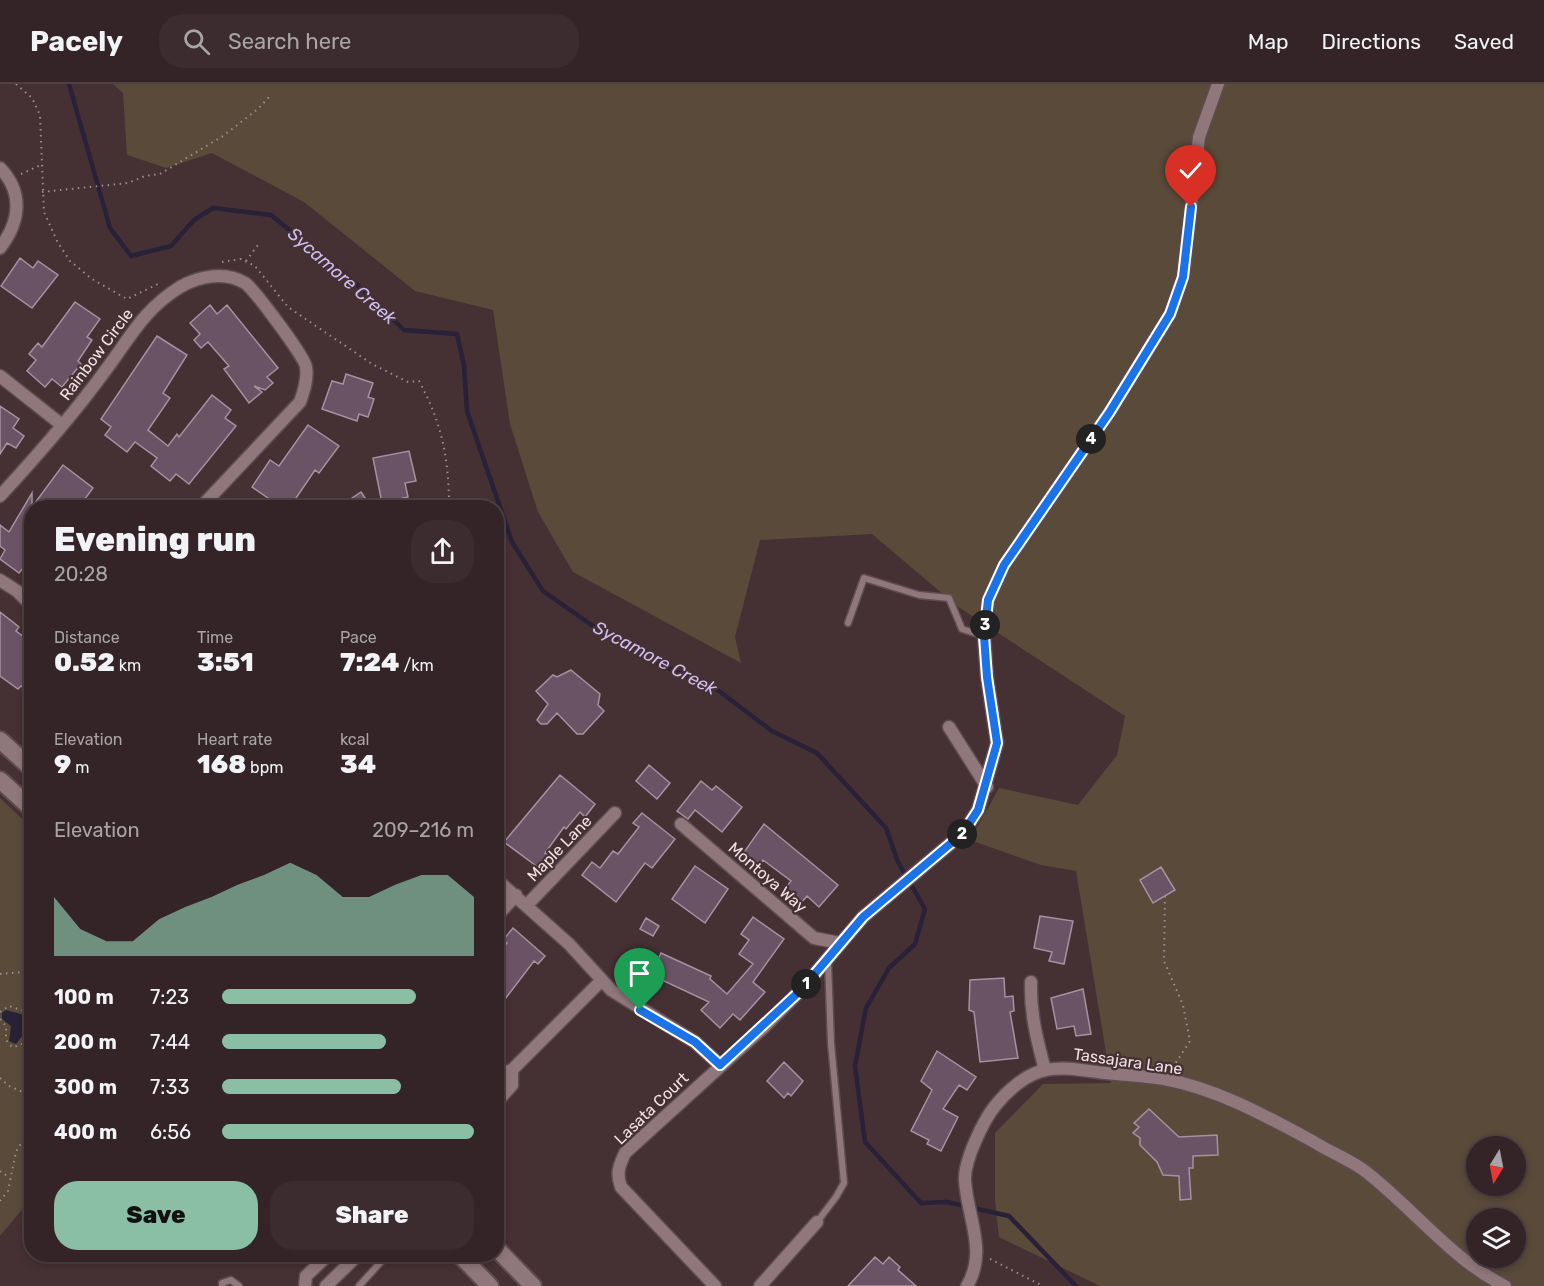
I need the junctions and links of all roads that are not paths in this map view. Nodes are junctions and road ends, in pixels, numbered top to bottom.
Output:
1 (1218, 84) edge
2 (0, 168) edge
3 (0, 248) edge
4 (0, 375) edge
5 (62, 425) junction
6 (0, 496) edge
7 (208, 500) edge
8 (0, 580) edge
9 (24, 598) edge
10 (848, 623) dead end
11 (984, 636) junction
12 (949, 727) dead end
13 (0, 740) edge
14 (24, 762) edge
15 (0, 780) edge
16 (987, 787) junction
17 (24, 802) edge
18 (615, 813) dead end
19 (681, 824) dead end
20 (504, 885) edge
21 (516, 895) junction
22 (527, 905) junction
23 (504, 908) edge
24 (840, 943) junction
25 (828, 957) junction
26 (602, 980) junction
27 (1031, 982) dead end
28 (720, 1065) junction
29 (512, 1070) junction
30 (1045, 1070) junction
31 (504, 1073) edge
32 (504, 1094) edge
33 (817, 1222) joint
34 (504, 1256) edge
35 (321, 1262) edge
36 (351, 1262) edge
37 (381, 1262) edge
38 (467, 1262) edge
39 (222, 1286) edge
40 (239, 1286) edge
41 (305, 1286) edge
42 (326, 1286) edge
43 (359, 1286) edge
44 (490, 1286) edge
45 (533, 1286) edge
46 (715, 1286) edge
47 (760, 1286) edge
48 (967, 1286) edge
49 (1505, 1286) edge

1 - 11 street, Lasata Court
2 - 3 street
4 - 5 street
5 - 6 street, Rainbow Circle
5 - 7 street, Rainbow Circle
8 - 9 street
10 - 11 lane
11 - 16 street, Lasata Court
12 - 16 street
13 - 14 main road
15 - 17 main road
16 - 24 street, Lasata Court
18 - 22 street, Maple Lane
19 - 24 street, Montoya Way
20 - 21 street
21 - 22 street
21 - 23 street
22 - 26 street
24 - 25 street, Lasata Court
25 - 28 street, Lasata Court
25 - 33 lane
26 - 28 street
26 - 29 street
27 - 30 street
28 - 46 street, Lasata Court
29 - 31 street
29 - 32 street
30 - 48 street, Tassajara Lane
30 - 49 street, Tassajara Lane
33 - 47 street
34 - 45 main road
35 - 41 street
36 - 42 street
37 - 43 lane
38 - 44 main road
39 - 40 lane

